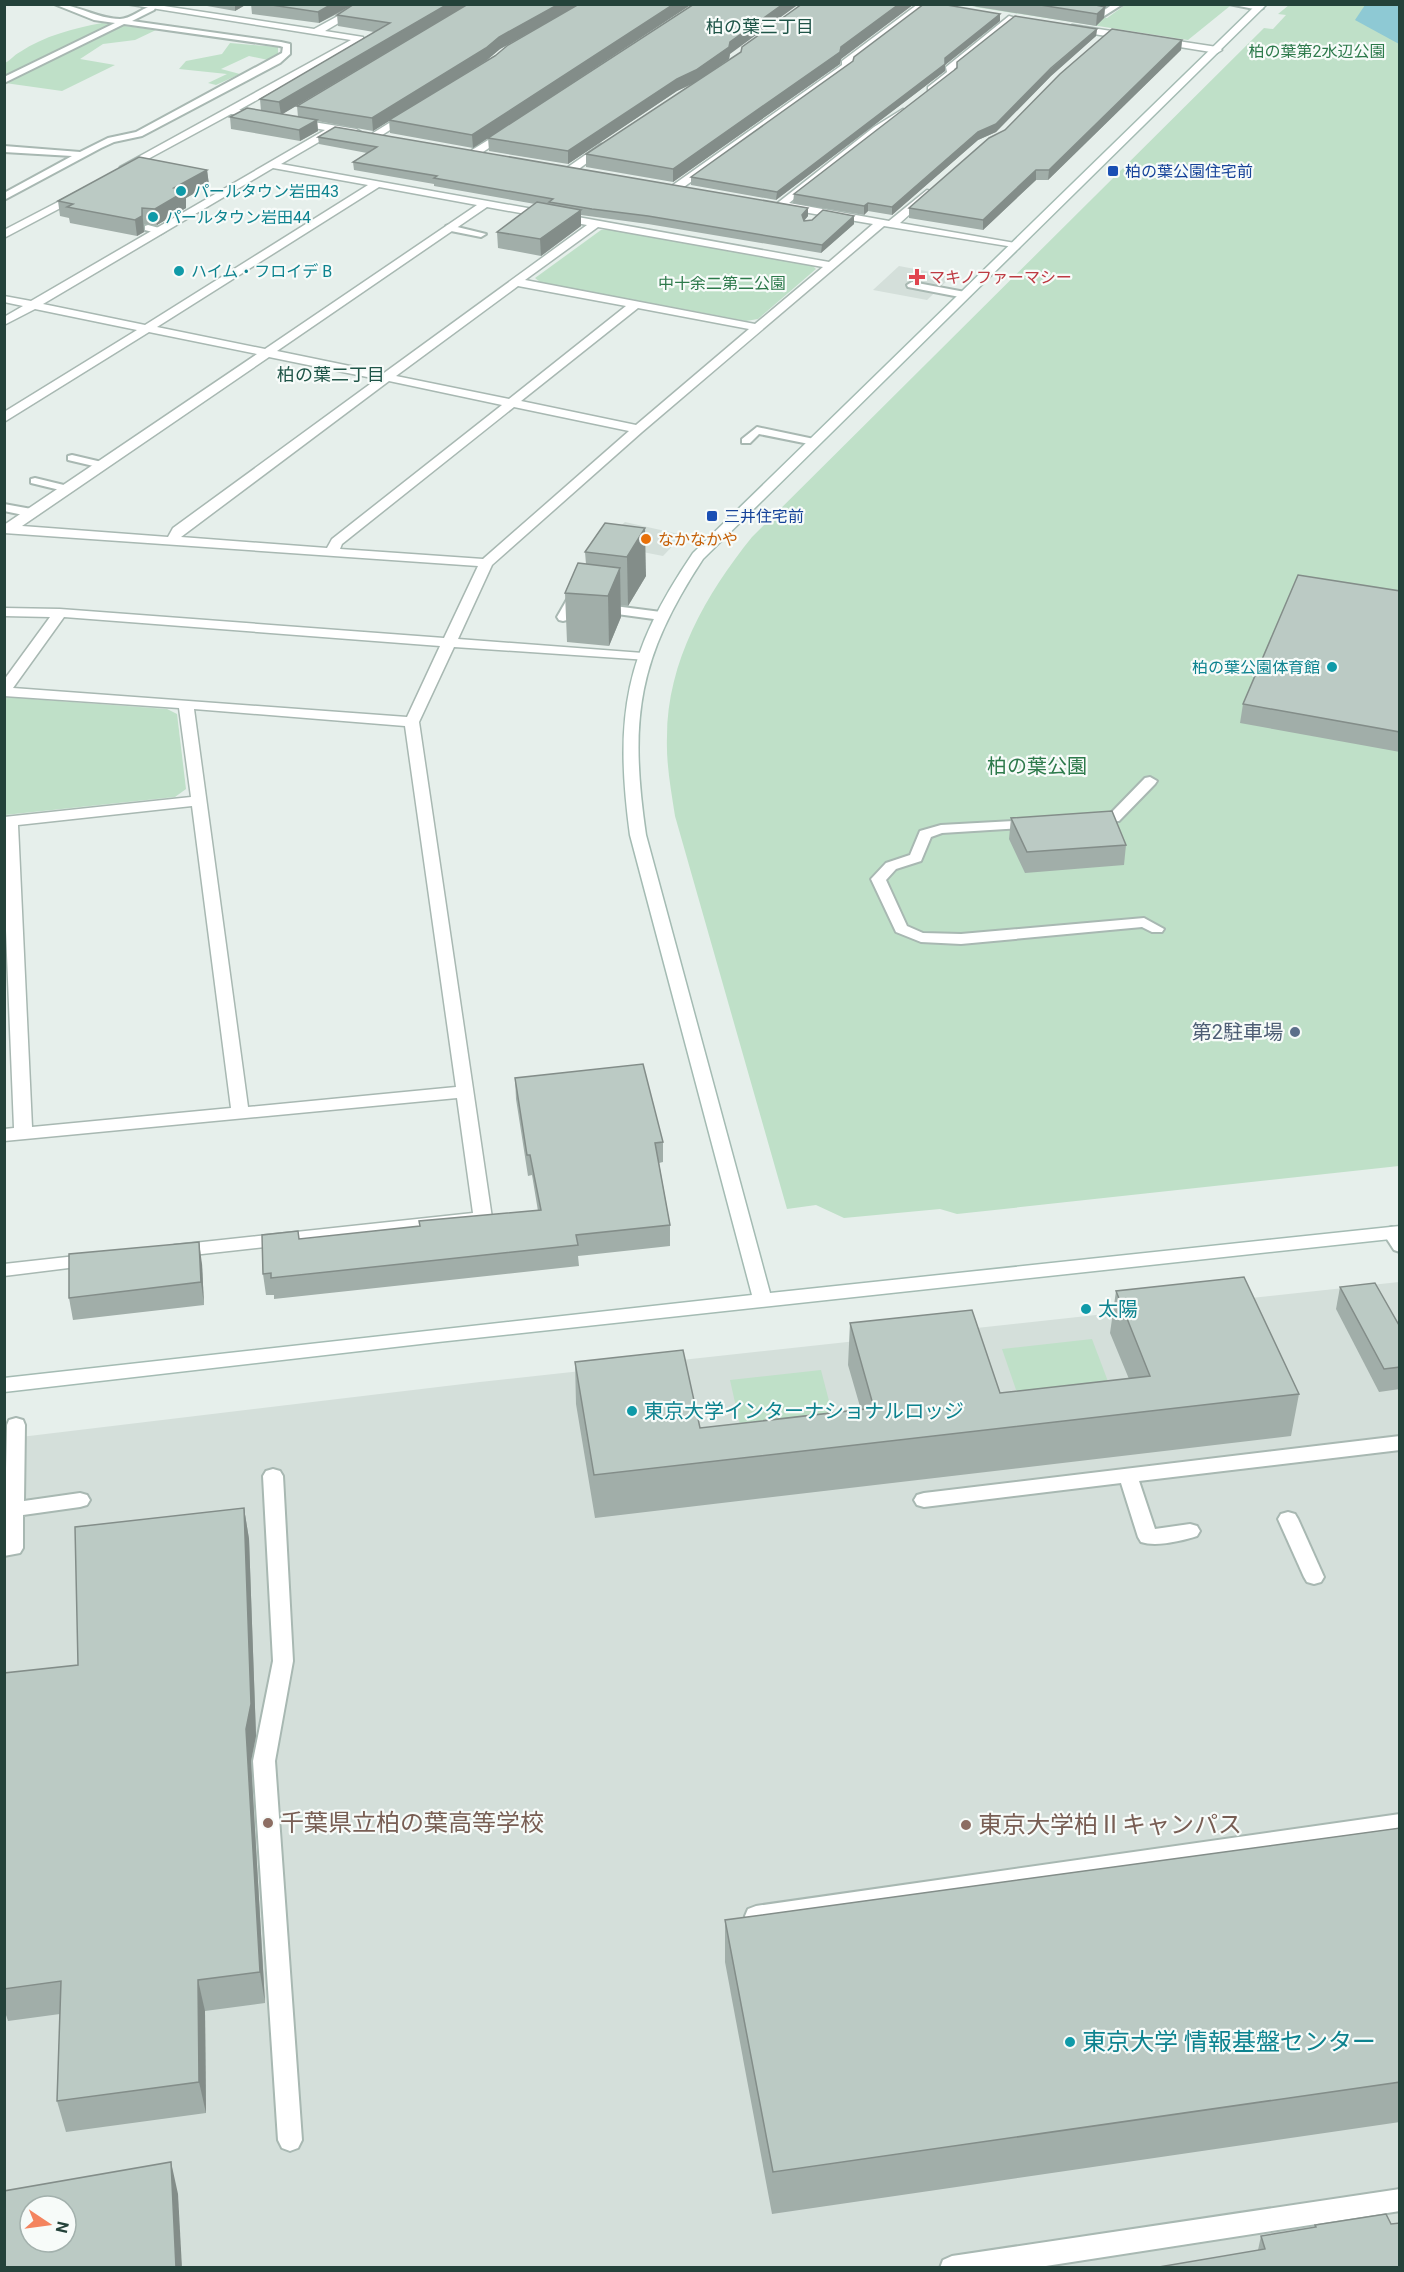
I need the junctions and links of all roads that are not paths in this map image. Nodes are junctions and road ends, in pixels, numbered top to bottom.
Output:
1 (58, 4) edge
2 (130, 4) edge
3 (367, 4) edge
4 (1119, 4) edge
5 (1233, 4) edge
6 (927, 5) edge
7 (154, 6) edge
8 (1261, 6) edge
9 (1076, 9) edge
10 (249, 10) dead end
11 (1001, 17) edge
12 (230, 20) junction
13 (127, 21) junction
14 (1065, 27) edge
15 (316, 32) junction
16 (1141, 39) edge
17 (1152, 40) edge
18 (1217, 50) junction
19 (4, 81) edge
20 (424, 105) edge
21 (230, 111) junction
22 (297, 112) edge
23 (272, 118) edge
24 (514, 128) edge
25 (335, 129) junction
26 (376, 135) junction
27 (398, 139) edge
28 (616, 139) edge
29 (4, 149) edge
30 (79, 154) junction
31 (497, 156) edge
32 (272, 165) junction
33 (584, 171) edge
34 (117, 173) edge
35 (940, 182) edge
36 (377, 184) junction
37 (666, 185) edge
38 (677, 187) junction
39 (689, 189) edge
40 (86, 190) edge
41 (4, 197) edge
42 (486, 203) junction
43 (768, 203) edge
44 (780, 205) junction
45 (822, 212) junction
46 (596, 223) junction
47 (886, 224) junction
48 (807, 225) edge
49 (147, 228) edge
50 (449, 228) junction
51 (160, 231) junction
52 (481, 234) dead end
53 (4, 235) edge
54 (1015, 246) junction
55 (830, 265) junction
56 (517, 282) junction
57 (912, 285) dead end
58 (965, 295) junction
59 (4, 299) edge
60 (636, 304) junction
61 (34, 305) junction
62 (4, 322) edge
63 (759, 328) junction
64 (147, 329) junction
65 (265, 353) junction
66 (385, 377) junction
67 (510, 403) junction
68 (4, 418) edge
69 (638, 429) junction
70 (746, 441) dead end
71 (814, 442) junction
72 (72, 458) dead end
73 (102, 465) junction
74 (35, 481) dead end
75 (68, 489) junction
76 (4, 507) edge
77 (33, 513) junction
78 (6, 529) edge
79 (172, 541) junction
80 (332, 551) junction
81 (486, 563) junction
82 (583, 581) edge
83 (569, 605) junction
84 (4, 612) edge
85 (60, 614) junction
86 (661, 616) junction
87 (563, 617) edge
88 (448, 644) junction
89 (643, 657) junction
90 (4, 692) edge
91 (186, 704) junction
92 (412, 722) junction
93 (1150, 781) dead end
94 (199, 801) junction
95 (1080, 821) edge
96 (7, 822) edge
97 (1045, 823) edge
98 (1157, 929) dead end
99 (465, 1092) junction
100 (240, 1112) junction
101 (23, 1133) junction
102 (4, 1136) edge
103 (1397, 1237) edge
104 (153, 1254) edge
105 (106, 1259) edge
106 (4, 1270) edge
107 (763, 1301) junction
108 (4, 1385) edge
109 (16, 1425) dead end
110 (1400, 1443) edge
111 (273, 1476) dead end
112 (1128, 1476) junction
113 (80, 1500) dead end
114 (924, 1500) dead end
115 (11, 1502) edge
116 (1288, 1519) dead end
117 (1190, 1531) dead end
118 (4, 1549) edge
119 (1314, 1576) dead end
120 (1400, 1823) edge
121 (732, 1919) edge
122 (290, 2139) dead end
123 (1400, 2200) edge
124 (952, 2268) edge

1 - 13 lane
2 - 7 street
3 - 15 street
4 - 9 lane
5 - 8 lane
6 - 38 street
7 - 12 street
7 - 13 lane
8 - 18 street
10 - 12 street
11 - 44 street
12 - 15 street
13 - 19 lane
13 - 30 lane
14 - 16 street
15 - 21 street
17 - 18 street
18 - 54 street
20 - 26 street
21 - 23 street
21 - 34 street
22 - 25 street
24 - 31 street
25 - 26 street
25 - 32 street
26 - 27 street
28 - 33 street
29 - 30 lane
30 - 41 lane
32 - 36 street
32 - 51 street
35 - 47 street
36 - 42 street
36 - 64 street
37 - 38 street
38 - 39 street
40 - 53 street
42 - 46 street
42 - 50 street
43 - 44 street
44 - 45 street
45 - 47 street
45 - 48 lane
46 - 55 street
46 - 56 street
47 - 54 street
47 - 55 street
49 - 51 lane
50 - 52 lane
50 - 65 street
51 - 61 street
54 - 58 street
55 - 63 street
56 - 60 street
56 - 66 street
57 - 58 lane
58 - 71 street
59 - 61 street
60 - 63 street
60 - 67 street
61 - 62 street
61 - 64 street
63 - 69 street
64 - 65 street
64 - 68 street
65 - 66 street
65 - 73 street
66 - 67 street
66 - 79 street
67 - 69 street
67 - 80 street
69 - 81 street
70 - 71 lane
71 - 86 street
72 - 73 lane
73 - 75 street
74 - 75 lane
75 - 77 street
76 - 77 lane
77 - 78 street
78 - 79 street
79 - 80 street
80 - 81 street
81 - 88 street
82 - 83 lane
83 - 86 lane
83 - 87 lane
84 - 85 street
85 - 88 street
85 - 90 street
86 - 89 street
88 - 89 street
88 - 92 street
89 - 107 street
90 - 91 street
91 - 92 street
91 - 94 street
92 - 99 street
93 - 95 lane
94 - 96 street
94 - 100 street
96 - 101 street
97 - 98 lane
99 - 100 street
99 - 104 street
100 - 101 street
101 - 102 street
103 - 107 street
105 - 106 street
107 - 108 street
109 - 115 lane
110 - 112 lane
111 - 122 lane
112 - 114 lane
112 - 117 lane
113 - 115 lane
115 - 118 lane
116 - 119 lane
120 - 121 lane
123 - 124 lane

